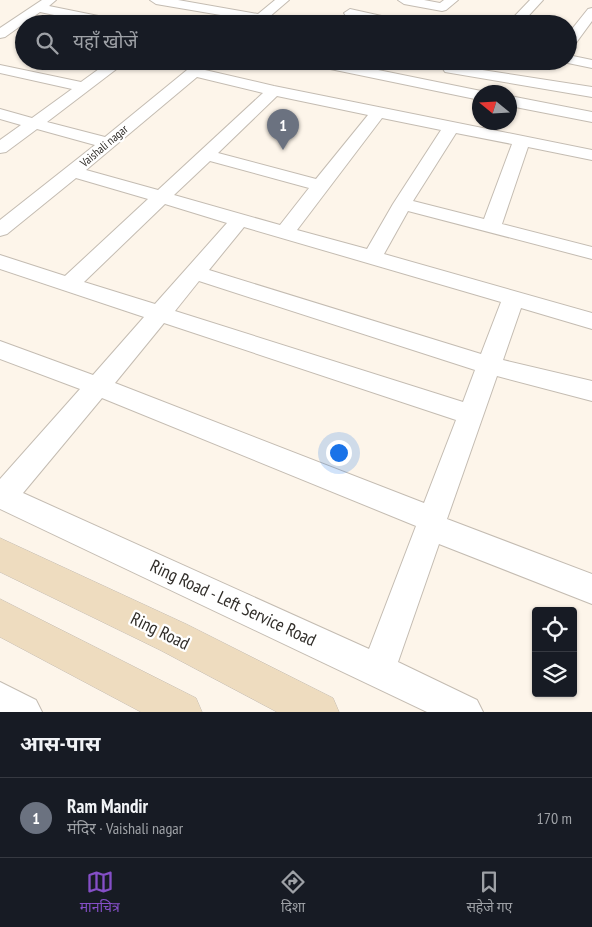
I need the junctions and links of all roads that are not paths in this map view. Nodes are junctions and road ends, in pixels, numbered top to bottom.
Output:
1 (50, 0) edge
2 (156, 0) edge
3 (214, 0) edge
4 (283, 0) edge
5 (363, 0) edge
6 (404, 0) edge
7 (452, 0) edge
8 (537, 0) edge
9 (38, 8) junction
10 (200, 9) junction
11 (350, 13) joint
12 (28, 15) edge
13 (73, 15) edge
14 (228, 15) edge
15 (264, 15) edge
16 (359, 15) edge
17 (522, 15) edge
18 (591, 15) edge
19 (15, 24) edge
20 (577, 32) edge
21 (0, 34) edge
22 (592, 39) edge
23 (577, 40) edge
24 (577, 61) edge
25 (592, 64) edge
26 (0, 69) edge
27 (108, 70) edge
28 (196, 70) edge
29 (355, 70) edge
30 (372, 70) edge
31 (449, 70) edge
32 (478, 70) edge
33 (194, 72) junction
34 (370, 73) junction
35 (84, 88) junction
36 (439, 88) junction
37 (274, 91) junction
38 (592, 92) edge
39 (472, 94) edge
40 (517, 102) edge
41 (378, 112) junction
42 (0, 114) edge
43 (592, 117) edge
44 (34, 123) junction
45 (451, 127) junction
46 (522, 141) junction
47 (108, 143) junction
48 (0, 148) edge
49 (206, 155) junction
50 (592, 155) edge
51 (73, 172) junction
52 (321, 186) junction
53 (161, 198) junction
54 (402, 204) junction
55 (240, 220) junction
56 (491, 228) junction
57 (0, 230) edge
58 (284, 233) junction
59 (592, 253) edge
60 (372, 258) junction
61 (0, 262) edge
62 (195, 273) junction
63 (69, 284) junction
64 (513, 299) junction
65 (160, 314) junction
66 (592, 322) edge
67 (0, 350) edge
68 (489, 366) junction
69 (97, 386) junction
70 (592, 392) edge
71 (471, 415) junction
72 (1, 497) edge
73 (439, 526) junction
74 (0, 554) edge
75 (592, 589) edge
76 (0, 617) edge
77 (378, 670) junction
78 (0, 699) edge
79 (24, 712) edge
80 (182, 712) edge
81 (319, 712) edge
82 (465, 712) edge

1 - 9 street
2 - 10 street
3 - 10 street
4 - 15 street
5 - 11 street
6 - 7 street
8 - 17 street
9 - 12 street
9 - 13 street
10 - 14 street
11 - 16 street
18 - 20 street
19 - 21 street
22 - 23 street
24 - 25 street
26 - 35 street
27 - 35 street
28 - 33 street, Vaishali nagar
29 - 34 street
30 - 34 street
31 - 36 street
32 - 38 street
33 - 37 street
33 - 47 street, Vaishali nagar
34 - 36 street
35 - 44 street
36 - 39 street
37 - 41 street
37 - 49 street
40 - 43 street
41 - 45 street
41 - 52 street
42 - 44 street
44 - 47 street
44 - 48 street
45 - 46 street
45 - 54 street
46 - 50 street
46 - 56 street
47 - 51 street, Vaishali nagar
49 - 52 street
49 - 53 street
51 - 53 street
51 - 57 street, Vaishali nagar
52 - 58 street
53 - 55 street
53 - 63 street
54 - 56 street
54 - 60 street
55 - 58 street
55 - 62 street
56 - 59 street
58 - 60 street
60 - 64 street
61 - 63 street
62 - 65 street
62 - 68 street
63 - 65 street
64 - 66 street
64 - 68 street
65 - 69 street
65 - 71 street
67 - 69 street
68 - 70 street
68 - 71 street
69 - 72 street
69 - 73 street
71 - 73 street
72 - 77 street, Ring Road - Left Service Road
73 - 75 street
73 - 77 street
74 - 81 main road, Ring Road
76 - 80 main road
77 - 82 street, Ring Road - Left Service Road
78 - 79 street

